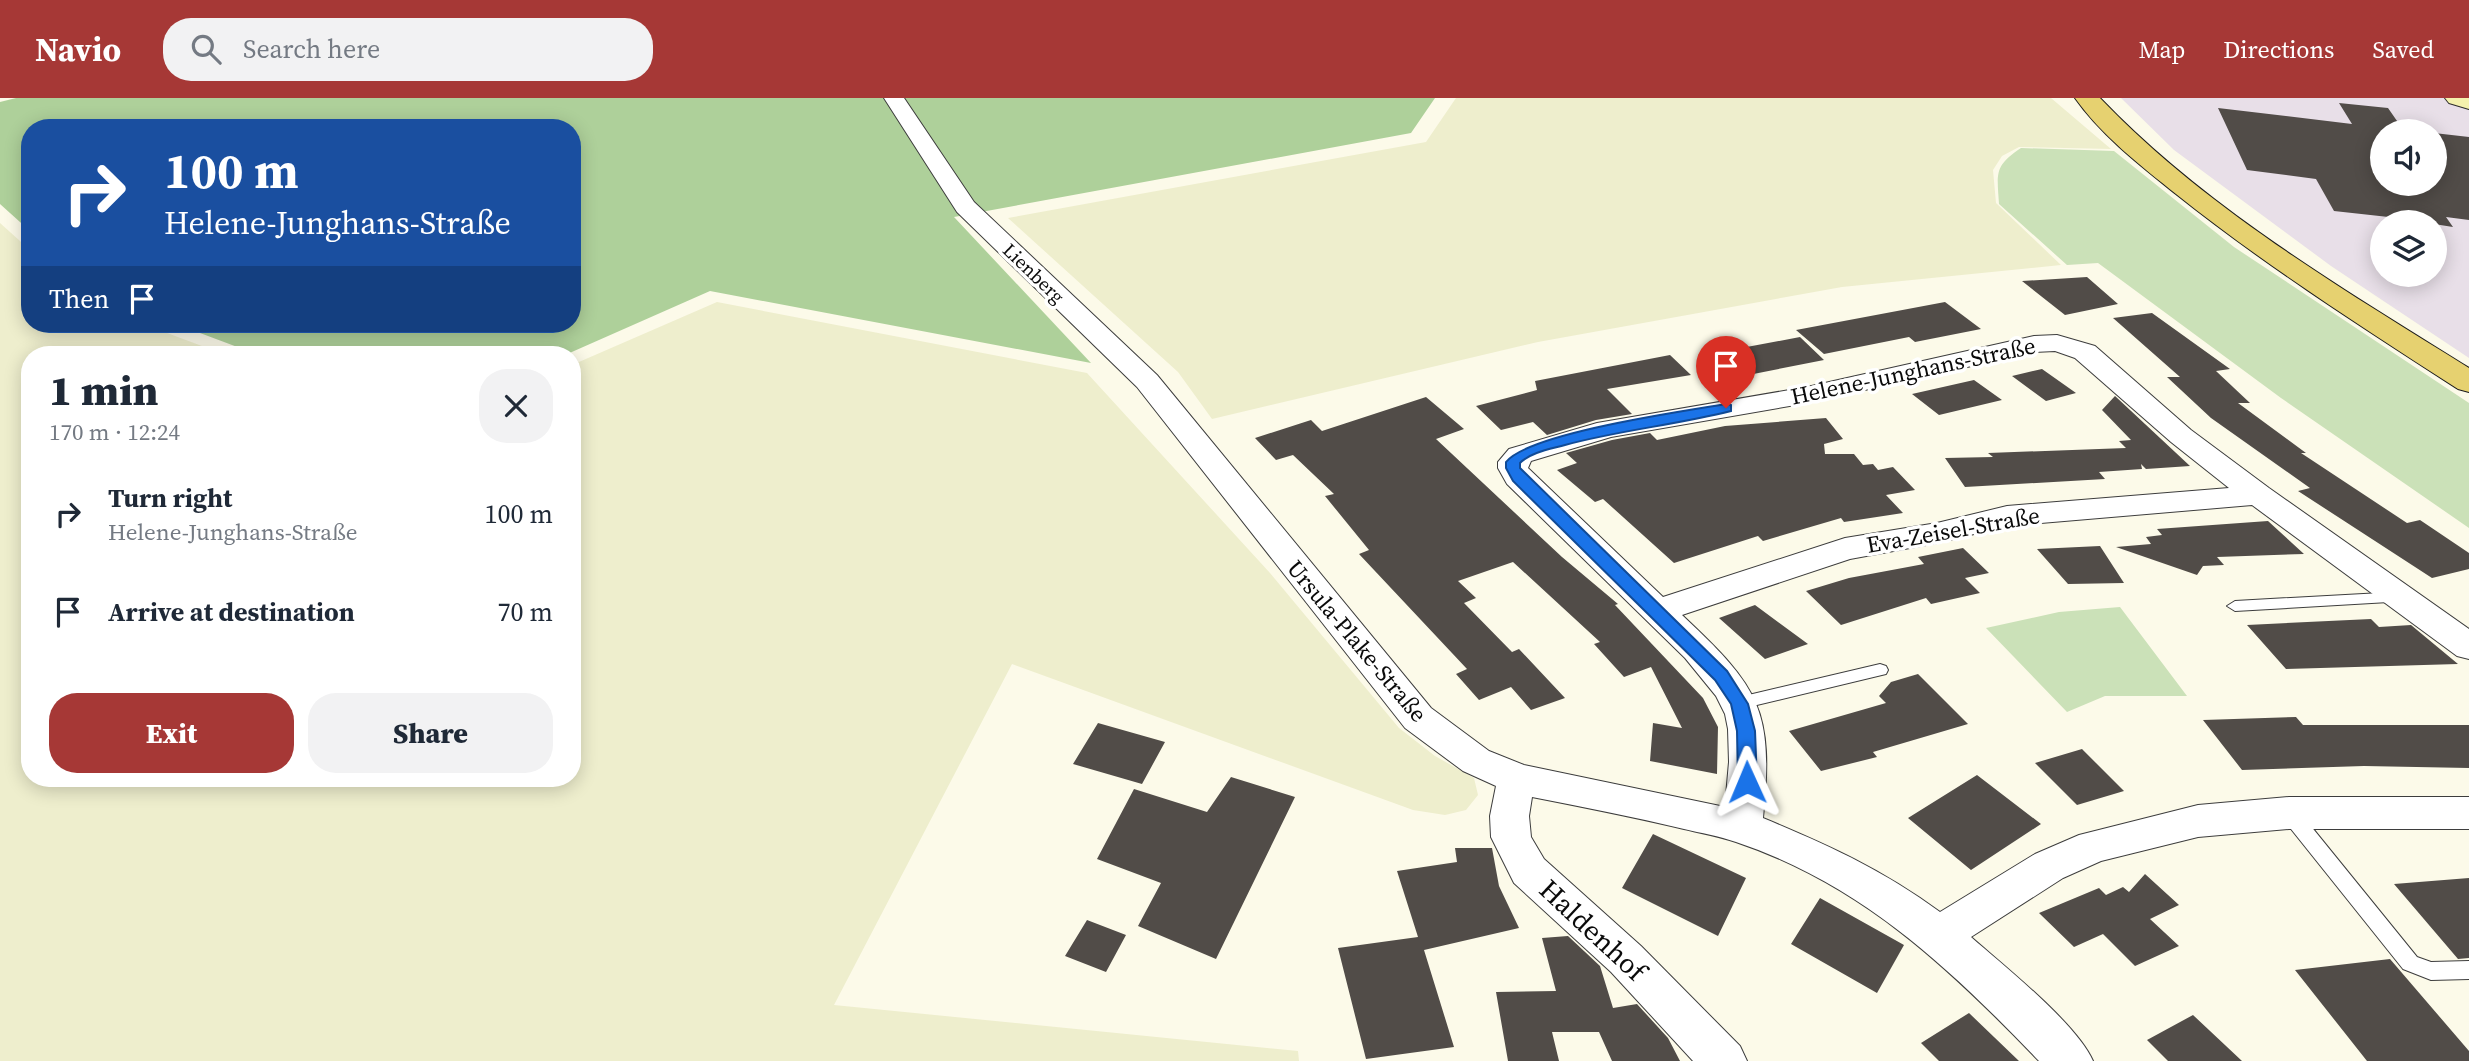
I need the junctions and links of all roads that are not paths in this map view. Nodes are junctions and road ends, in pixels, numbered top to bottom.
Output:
1 (894, 98) edge
2 (2087, 98) edge
3 (2457, 98) edge
4 (2469, 102) edge
5 (2469, 382) edge
6 (1189, 436) joint
7 (2258, 495) junction
8 (2402, 597) junction
9 (2235, 606) dead end
10 (1657, 611) junction
11 (2469, 646) edge
12 (1880, 670) dead end
13 (1740, 704) junction
14 (1518, 779) junction
15 (2289, 813) junction
16 (2469, 813) edge
17 (1742, 827) junction
18 (1939, 935) junction
19 (2469, 970) edge
20 (1724, 1061) edge
21 (2070, 1061) edge

1 - 6 street, Lienberg
2 - 5 main road
3 - 4 street
6 - 14 street, Ursula-Plake-Straße
7 - 8 street, Helene-Junghans-Straße
7 - 10 street, Eva-Zeisel-Straße
7 - 10 street, Helene-Junghans-Straße
8 - 9 lane
8 - 11 street, Helene-Junghans-Straße
10 - 13 street, Helene-Junghans-Straße
12 - 13 lane
13 - 17 street, Helene-Junghans-Straße
14 - 17 street, Ursula-Plake-Straße
14 - 20 street, Haldenhof
15 - 16 street
15 - 18 street
15 - 19 lane
17 - 18 street, Ursula-Plake-Straße
18 - 21 street, Ursula-Plake-Straße

